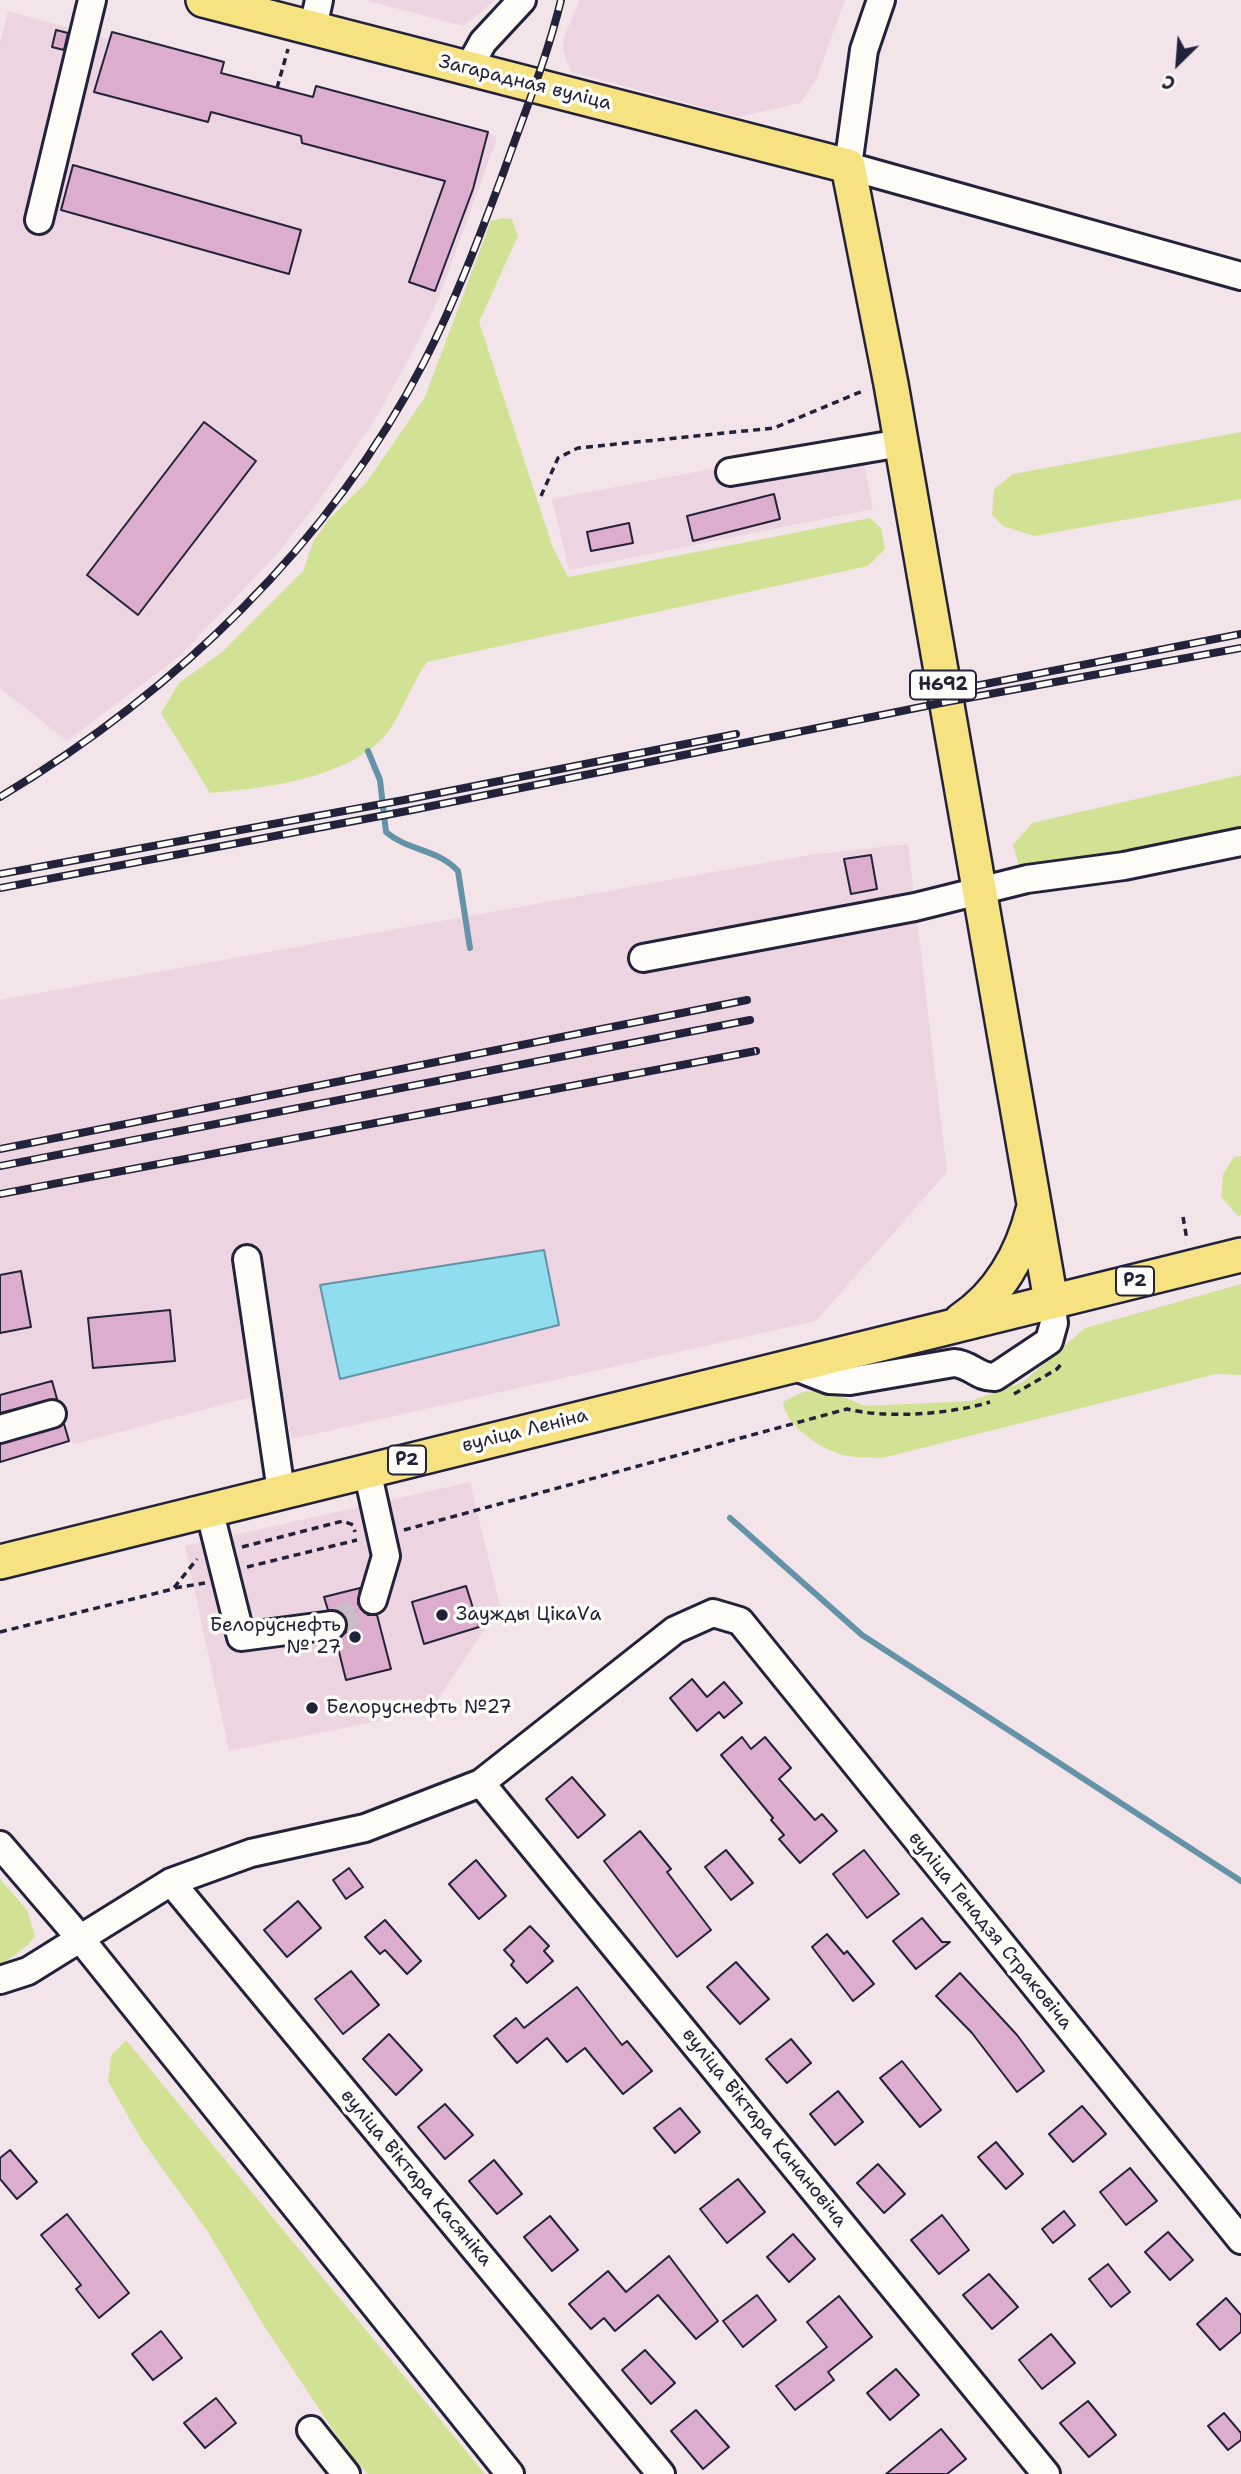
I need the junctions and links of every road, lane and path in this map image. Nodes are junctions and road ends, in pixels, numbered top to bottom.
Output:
1 (92, 0) edge
2 (522, 0) edge
3 (881, 0) edge
4 (222, 3) edge
5 (309, 17) edge
6 (468, 69) junction
7 (277, 88) dead end
8 (848, 166) junction
9 (40, 220) dead end
10 (1241, 276) edge
11 (891, 384) junction
12 (901, 443) junction
13 (730, 472) dead end
14 (541, 496) dead end
15 (1241, 842) edge
16 (981, 891) junction
17 (643, 958) dead end
18 (1035, 1204) junction
19 (1230, 1257) edge
20 (247, 1259) dead end
21 (1051, 1301) junction
22 (953, 1326) junction
23 (1065, 1360) dead end
24 (793, 1366) junction
25 (1011, 1395) dead end
26 (999, 1399) dead end
27 (52, 1414) dead end
28 (0, 1429) edge
29 (367, 1470) junction
30 (281, 1491) junction
31 (209, 1509) junction
32 (368, 1537) junction
33 (220, 1552) junction
34 (0, 1562) edge
35 (227, 1578) junction
36 (173, 1589) junction
37 (373, 1600) tunnel mouth
38 (332, 1625) tunnel mouth
39 (0, 1632) edge
40 (481, 1783) junction
41 (0, 1845) edge
42 (171, 1882) junction
43 (79, 1937) junction
44 (0, 1980) edge
45 (1241, 2240) edge
46 (311, 2430) dead end
47 (346, 2474) edge
48 (510, 2474) edge
49 (661, 2474) edge
50 (1046, 2474) edge

1 - 9 street
2 - 6 street
3 - 8 street, Н692
4 - 5 main road, Загарадная вуліца
5 - 6 main road, Загарадная вуліца
5 - 7 path
6 - 8 main road, Загарадная вуліца
8 - 10 street
8 - 11 main road, Н692
11 - 12 main road, Н692
11 - 14 path
12 - 13 street
12 - 16 main road, Н692
15 - 16 street
16 - 17 street
16 - 18 main road, Н692
18 - 21 main road, Н692
18 - 22 main road
19 - 21 main road, Р2
20 - 30 street
21 - 22 main road, вуліца Леніна / Р2
21 - 24 street
22 - 24 main road, вуліца Леніна / Р2
23 - 25 path
24 - 29 main road, вуліца Леніна / Р2
26 - 32 path
27 - 28 street
29 - 30 main road, вуліца Леніна / Р2
29 - 32 street
30 - 31 main road, вуліца Леніна / Р2
31 - 33 street
31 - 34 main road, вуліца Леніна / Р2
32 - 33 path
32 - 35 path
32 - 37 street
33 - 35 street
33 - 36 path
35 - 36 path
35 - 38 street
36 - 39 path
40 - 42 street
40 - 45 street, вуліца Генадзя Страковіча
40 - 50 street, вуліца Віктара Канановіча
41 - 43 street
42 - 43 street
42 - 49 street, вуліца Віктара Касяніка
43 - 44 street
43 - 48 street
46 - 47 street

